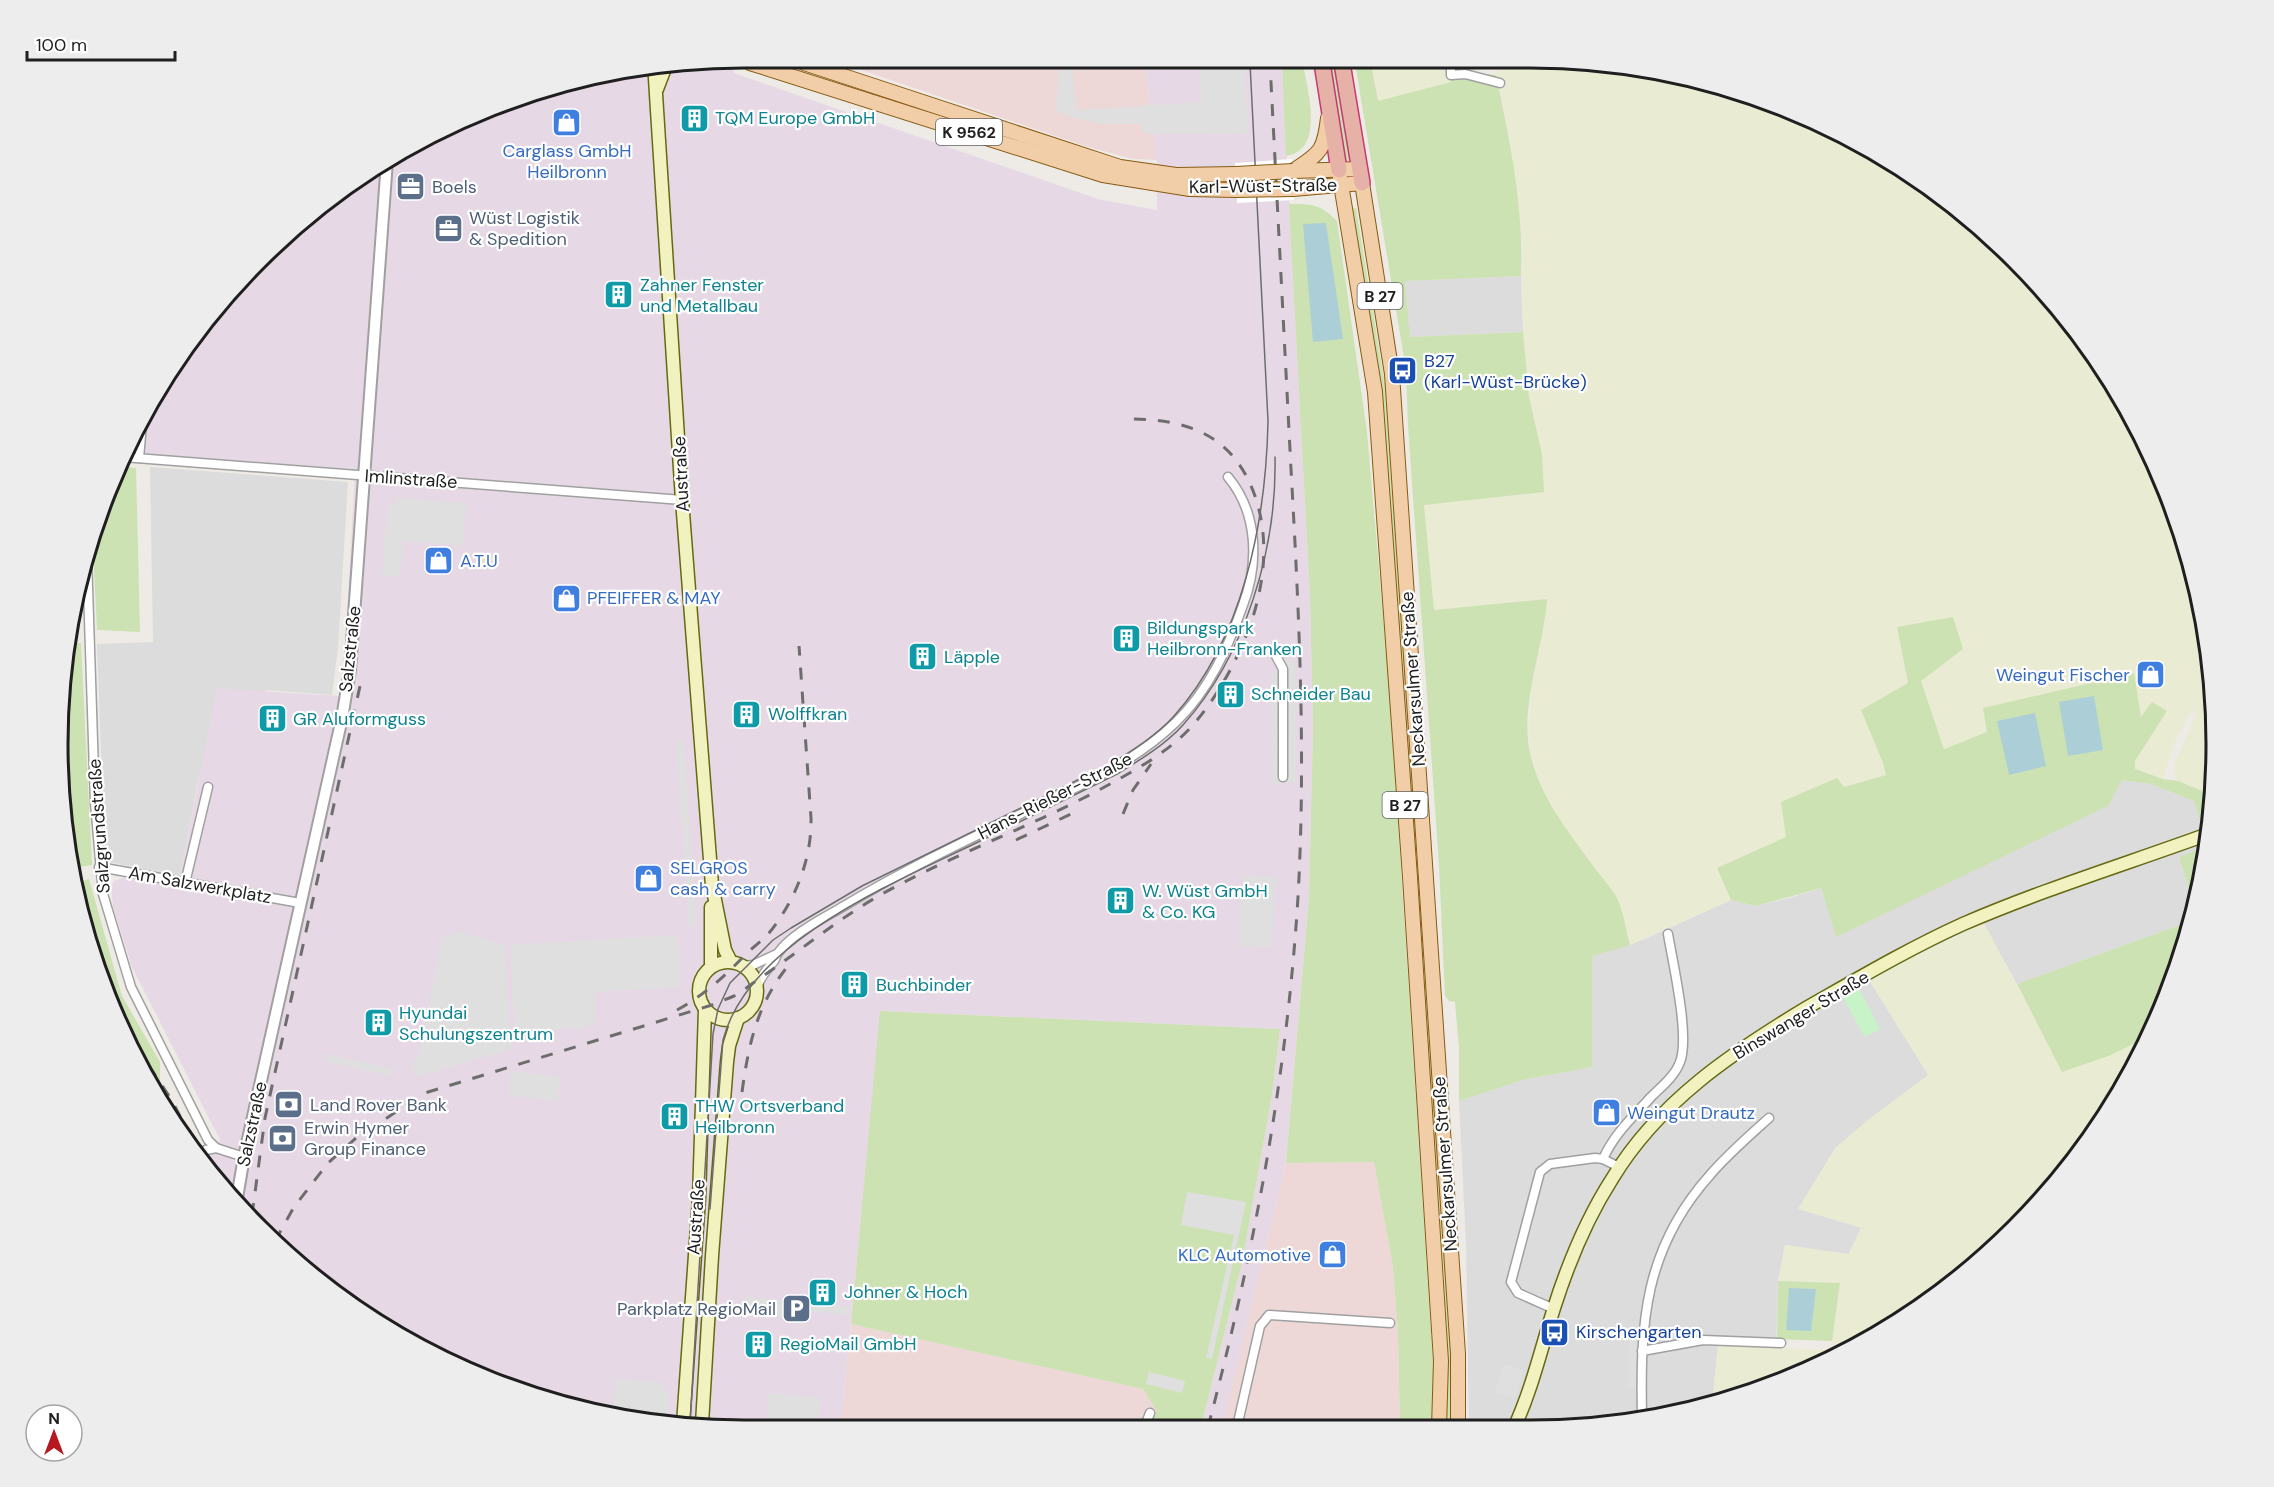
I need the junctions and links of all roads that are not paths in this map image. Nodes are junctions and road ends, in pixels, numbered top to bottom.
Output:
1 (766, 68) edge
2 (819, 68) edge
3 (1323, 68) edge
4 (1343, 68) edge
5 (1451, 68) edge
6 (664, 72) edge
7 (655, 73) edge
8 (1500, 82) dead end
9 (656, 93) junction
10 (1329, 113) junction
11 (386, 170) edge
12 (1339, 170) junction
13 (1293, 171) junction
14 (1361, 176) junction
15 (1341, 185) junction
16 (141, 437) edge
17 (131, 457) edge
18 (140, 458) junction
19 (364, 475) junction
20 (1228, 477) dead end
21 (682, 500) junction
22 (88, 581) edge
23 (1276, 656) dead end
24 (1283, 777) dead end
25 (208, 787) dead end
26 (2200, 837) edge
27 (99, 867) junction
28 (185, 883) junction
29 (712, 885) junction
30 (300, 903) junction
31 (1668, 934) dead end
32 (777, 954) junction
33 (731, 962) junction
34 (711, 966) junction
35 (743, 966) junction
36 (757, 987) junction
37 (705, 1009) junction
38 (738, 1018) junction
39 (1769, 1118) dead end
40 (216, 1148) junction
41 (204, 1151) edge
42 (244, 1157) junction
43 (1603, 1159) junction
44 (1619, 1167) junction
45 (238, 1192) edge
46 (1554, 1309) junction
47 (1390, 1323) dead end
48 (1781, 1342) dead end
49 (1642, 1351) junction
50 (1642, 1410) edge
51 (1150, 1413) dead end
52 (684, 1417) edge
53 (702, 1418) edge
54 (1147, 1420) edge
55 (1239, 1420) edge
56 (1439, 1420) edge
57 (1458, 1420) edge
58 (1517, 1420) edge

1 - 15 main road, Karl-Wüst-Straße / K 9562, bridge
2 - 13 main road, Karl-Wüst-Straße / K 9562, bridge
3 - 10 highway, B 27
4 - 14 highway, B 27
5 - 8 street
6 - 9 main road
7 - 9 main road, Austraße
9 - 21 main road, Austraße
10 - 12 highway, B 27
10 - 13 main road
11 - 19 street, Salzstraße
12 - 13 main road, Karl-Wüst-Straße / K 9562
12 - 14 main road, Karl-Wüst-Straße / K 9562
12 - 15 main road, B 27
14 - 15 main road, Karl-Wüst-Straße / K 9562
14 - 57 main road, Neckarsulmer Straße / B 27
15 - 56 main road, Neckarsulmer Straße / B 27
16 - 18 street
17 - 18 street
18 - 19 street, Imlinstraße
19 - 21 street, Imlinstraße
19 - 30 street, Salzstraße
20 - 32 street, Hans-Rießer-Straße
21 - 29 main road, Austraße
22 - 27 street, Salzgrundstraße
23 - 24 street
25 - 28 street
26 - 44 main road, Binswanger Straße
27 - 28 street, Am Salzwerkplatz
27 - 40 street, Salzgrundstraße
28 - 30 street, Am Salzwerkplatz
29 - 33 main road, Austraße
29 - 34 main road, Austraße
30 - 42 street, Salzstraße
31 - 43 street
32 - 35 street, Hans-Rießer-Straße
32 - 36 street, Hans-Rießer-Straße
33 - 34 main road
33 - 35 main road
34 - 37 main road, Austraße
35 - 36 main road
36 - 38 main road, Austraße
37 - 38 main road
37 - 52 main road, Austraße
38 - 53 main road, Austraße
39 - 49 street
40 - 41 street
40 - 42 street
42 - 45 street, Salzstraße
43 - 44 street
43 - 46 street
44 - 46 main road, Binswanger Straße
46 - 58 main road, Binswanger Straße
47 - 55 street
48 - 49 street
49 - 50 street
51 - 54 street

